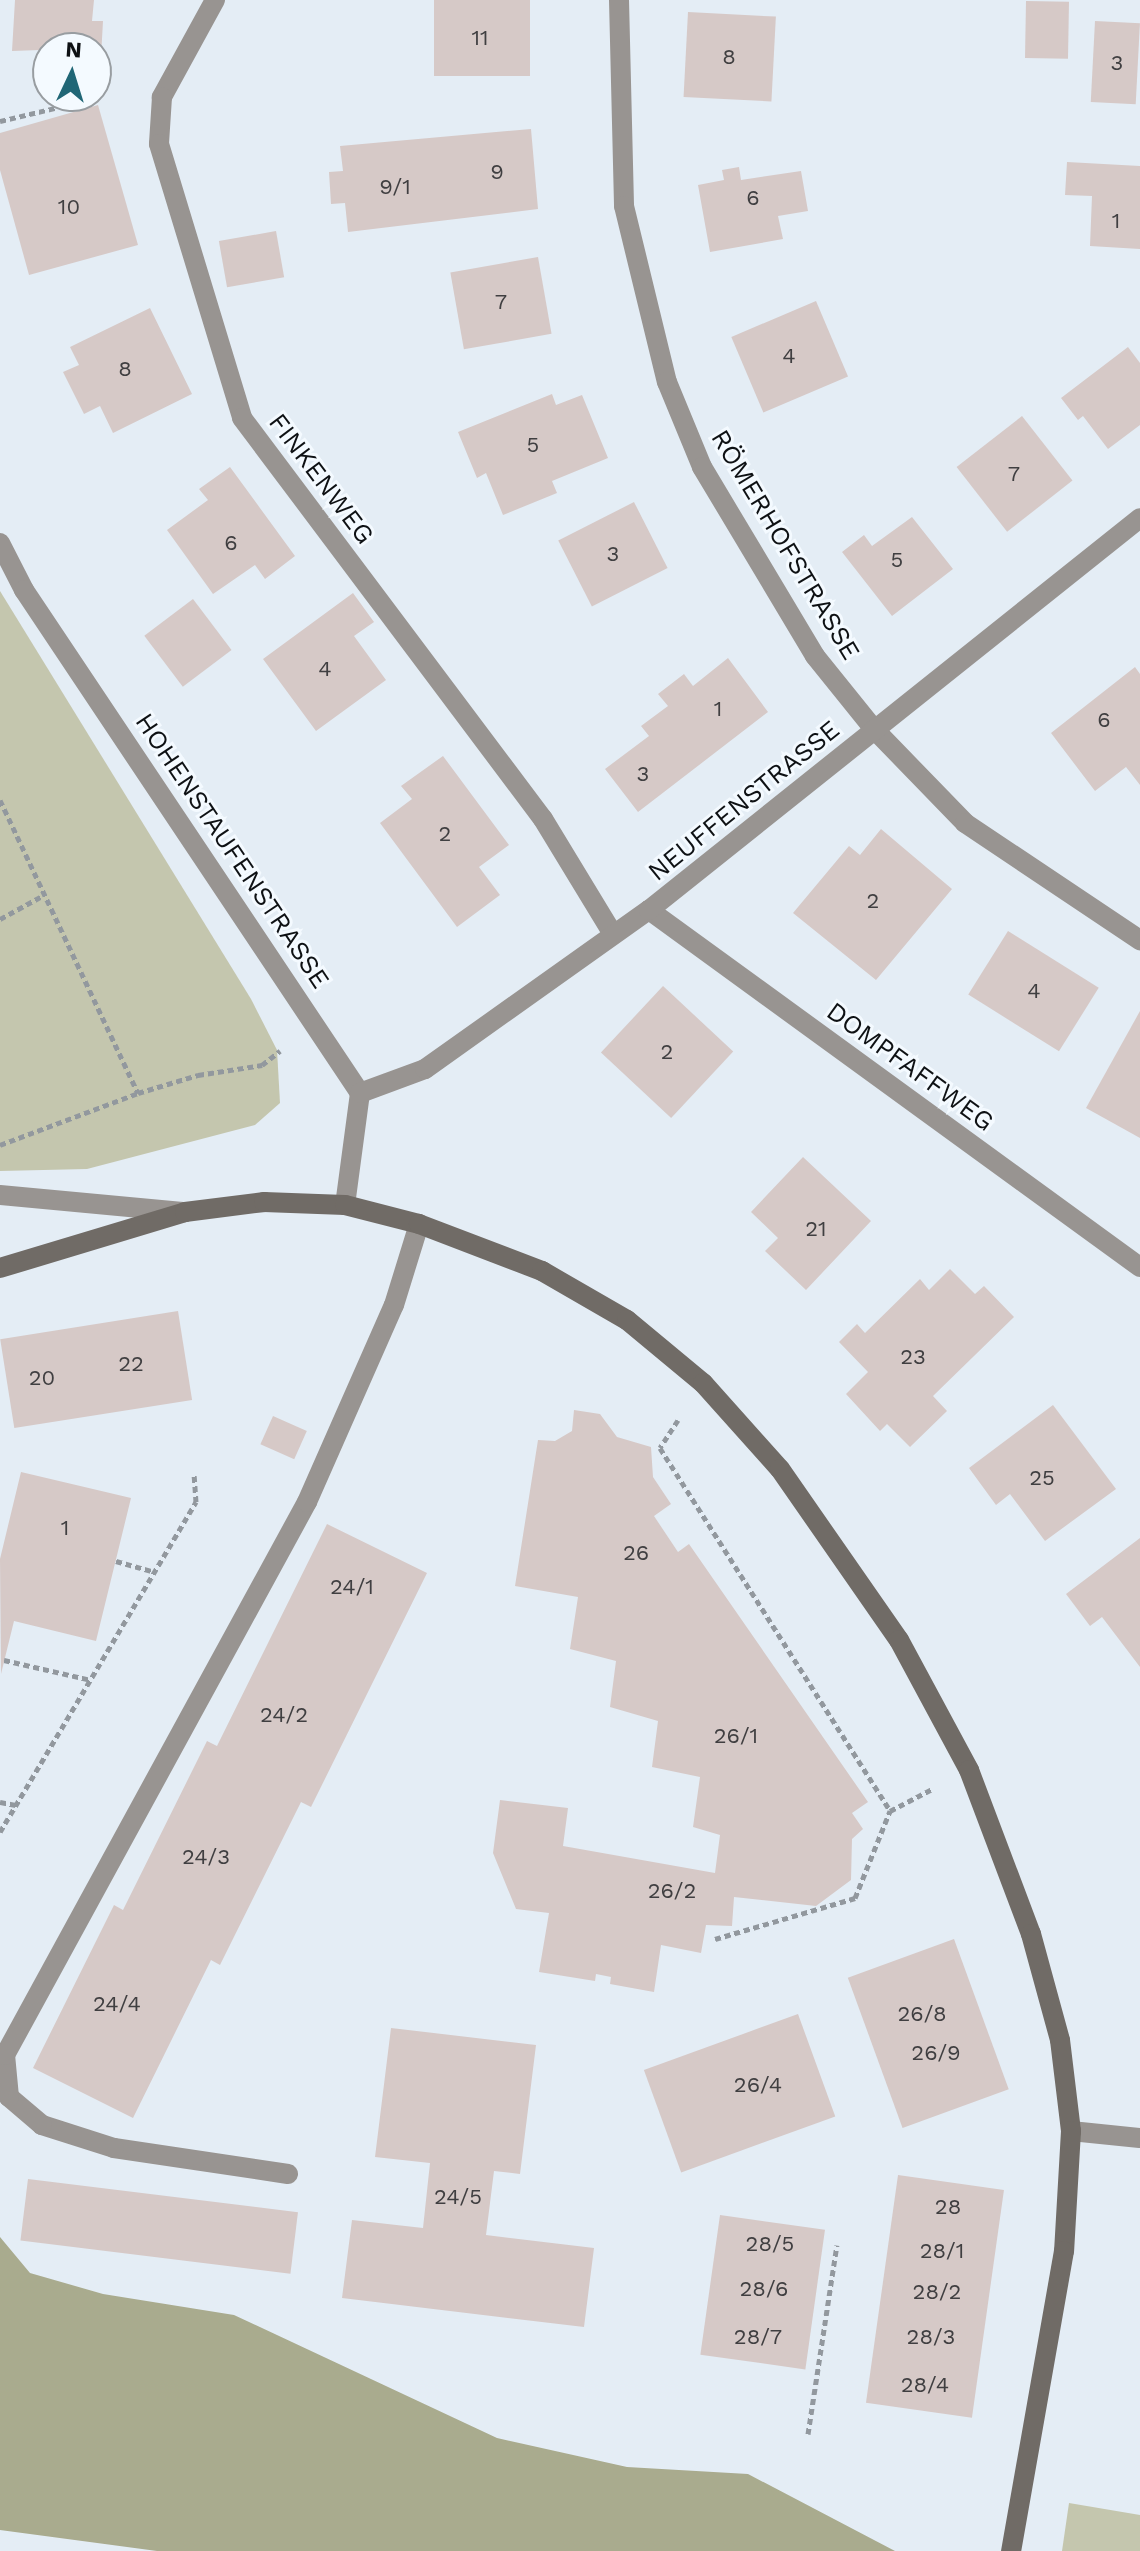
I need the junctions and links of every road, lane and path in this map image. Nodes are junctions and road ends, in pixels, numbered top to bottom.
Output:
1 (215, 0) edge
2 (619, 0) edge
3 (38, 112) edge
4 (0, 121) edge
5 (1140, 518) edge
6 (0, 543) edge
7 (874, 729) junction
8 (0, 800) edge
9 (42, 896) junction
10 (649, 910) junction
11 (0, 919) edge
12 (613, 934) junction
13 (1140, 940) edge
14 (317, 1023) junction
15 (138, 1093) junction
16 (360, 1093) junction
17 (0, 1145) edge
18 (0, 1195) edge
19 (345, 1205) junction
20 (185, 1212) junction
21 (419, 1224) junction
22 (1140, 1267) edge
23 (0, 1268) edge
24 (703, 1383) junction
25 (194, 1474) dead end
26 (116, 1561) dead end
27 (155, 1572) junction
28 (4, 1660) dead end
29 (91, 1680) junction
30 (0, 1802) edge
31 (16, 1805) junction
32 (0, 1832) edge
33 (715, 1939) dead end
34 (1071, 2131) junction
35 (1140, 2138) edge
36 (288, 2174) dead end
37 (837, 2245) dead end
38 (808, 2434) dead end
39 (1011, 2551) edge

1 - 12 street, FINKENWEG
2 - 7 street, RÖMERHOFSTRASSE
3 - 4 path
5 - 7 street, NEUFFENSTRASSE
6 - 14 street, HOHENSTAUFENSTRASSE
7 - 10 street, NEUFFENSTRASSE
7 - 13 street, RÖMERHOFSTRASSE
8 - 9 path
9 - 11 path
9 - 15 path
10 - 12 street, NEUFFENSTRASSE
10 - 22 street, DOMPFAFFWEG
12 - 16 street, NEUFFENSTRASSE
14 - 15 path
14 - 16 street, HOHENSTAUFENSTRASSE
15 - 17 path
16 - 19 street
18 - 20 street
19 - 20 street
19 - 21 street
20 - 23 street
21 - 24 street
21 - 36 street
24 - 33 path
24 - 34 street
25 - 27 path
26 - 27 path
27 - 29 path
28 - 29 path
29 - 31 path
30 - 31 path
31 - 32 path
34 - 35 street
34 - 39 street
37 - 38 path

